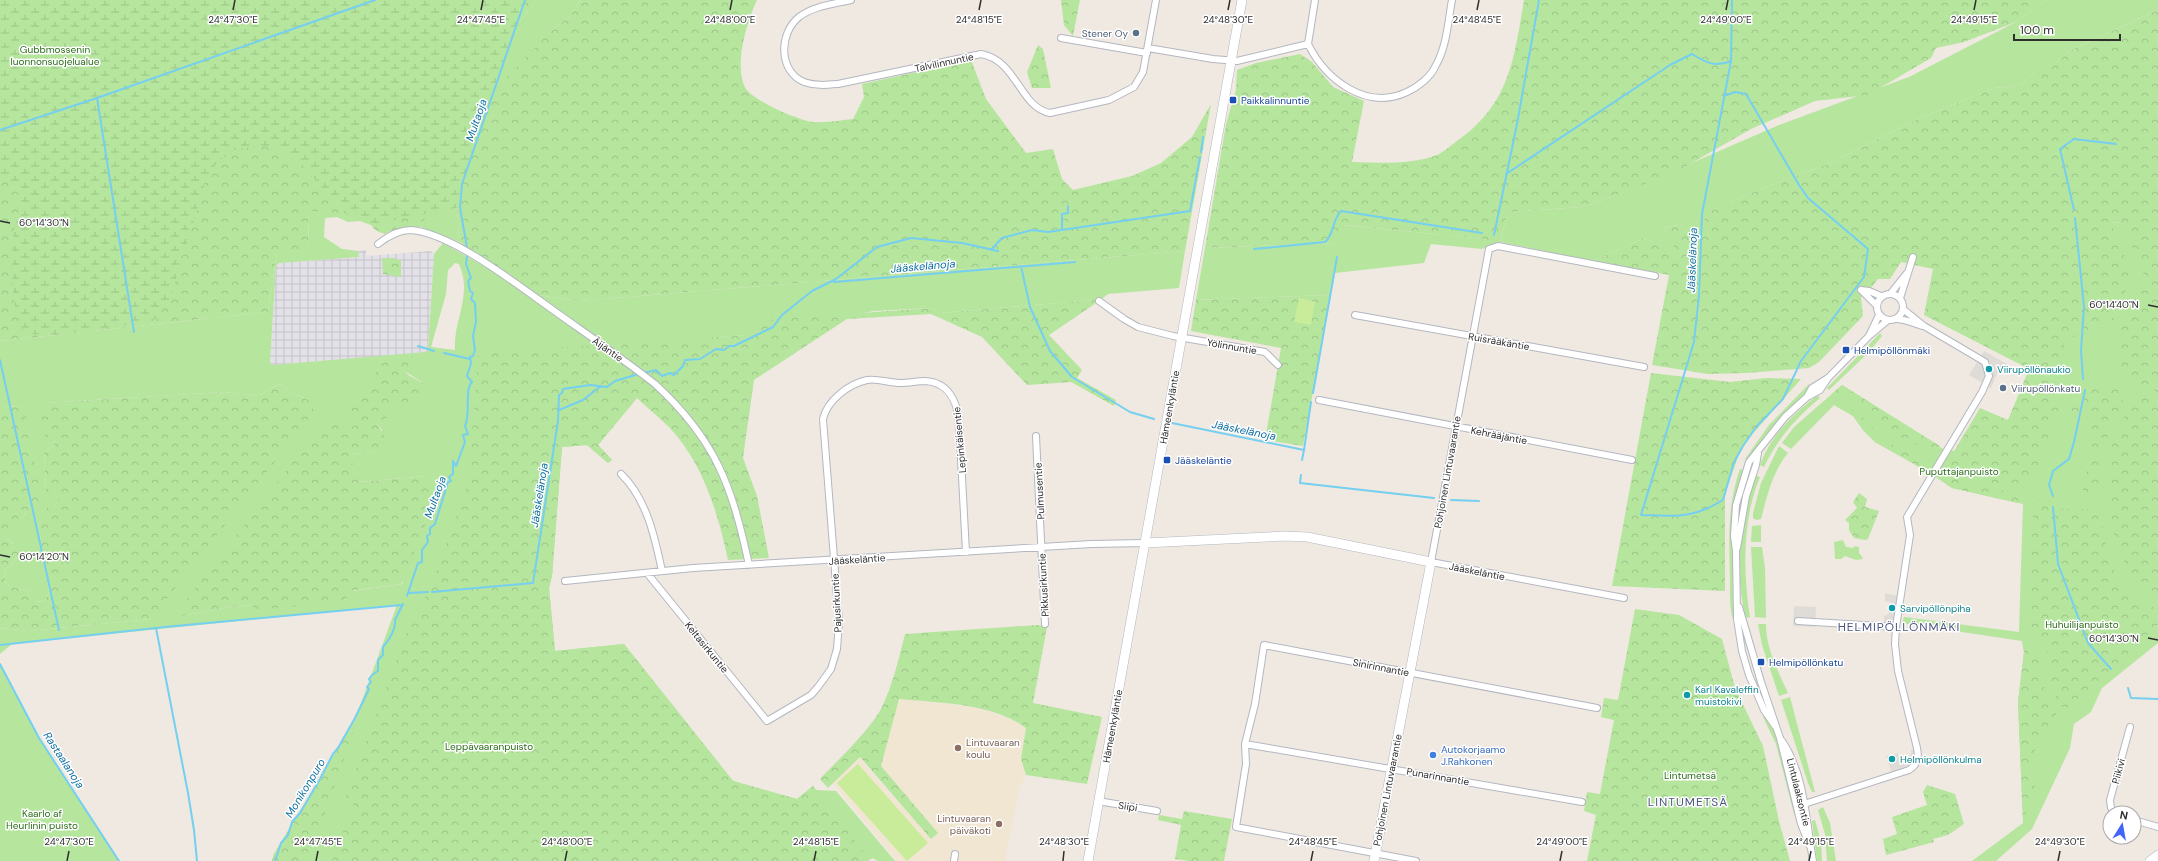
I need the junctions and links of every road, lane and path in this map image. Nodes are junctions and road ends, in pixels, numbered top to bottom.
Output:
1 (851, 0) edge
2 (1156, 0) edge
3 (1242, 0) edge
4 (1315, 0) edge
5 (1452, 0) edge
6 (1062, 38) dead end
7 (1308, 44) junction
8 (1148, 50) junction
9 (1231, 61) junction
10 (378, 244) dead end
11 (1913, 257) dead end
12 (1907, 273) junction
13 (1655, 276) dead end
14 (1891, 293) junction
15 (1881, 296) junction
16 (1900, 298) junction
17 (1099, 301) dead end
18 (1876, 305) junction
19 (1903, 309) junction
20 (1355, 315) dead end
21 (1879, 315) junction
22 (1896, 318) junction
23 (1888, 320) junction
24 (1924, 326) junction
25 (1473, 336) junction
26 (1869, 336) junction
27 (1181, 337) junction
28 (1278, 365) dead end
29 (1644, 367) dead end
30 (1319, 400) dead end
31 (827, 406) joint
32 (1455, 427) junction
33 (1036, 436) dead end
34 (1632, 460) dead end
35 (621, 474) dead end
36 (1144, 543) junction
37 (1042, 547) junction
38 (966, 552) junction
39 (834, 561) junction
40 (1431, 562) junction
41 (749, 565) junction
42 (662, 571) junction
43 (647, 573) junction
44 (565, 581) dead end
45 (1624, 598) dead end
46 (1798, 621) dead end
47 (1045, 624) dead end
48 (1896, 627) junction
49 (1410, 672) junction
50 (1597, 708) dead end
51 (767, 721) joint
52 (2130, 727) dead end
53 (1245, 744) junction
54 (1391, 769) junction
55 (1098, 801) junction
56 (1582, 802) dead end
57 (1801, 805) junction
58 (2111, 805) edge
59 (1157, 811) dead end
60 (2142, 822) edge
61 (2158, 827) edge
62 (955, 854) dead end
63 (2158, 855) edge
64 (1374, 857) edge
65 (954, 861) edge
66 (1088, 861) edge
67 (1416, 861) edge
68 (1813, 861) edge
69 (2150, 861) edge

1 - 8 street, Talvilinnuntie
2 - 8 street, Talvilinnuntie
3 - 9 street, Hämeenkyläntie
4 - 7 street
5 - 7 street
6 - 8 street
7 - 9 street
8 - 9 street
9 - 27 street, Hämeenkyläntie
10 - 41 street, Äijäntie
11 - 12 street
12 - 14 street
12 - 16 street
13 - 25 street, Pohjoinen Lintuvaarantie
14 - 15 street
14 - 16 street
15 - 18 street
15 - 18 street
16 - 19 street
17 - 27 street, Yölinnuntie
18 - 21 street
19 - 22 street
19 - 24 street
20 - 25 street, Ruisrääkäntie
21 - 23 street
21 - 26 street, Lintulaaksontie
22 - 23 street
22 - 24 street
23 - 26 street, Lintulaaksontie
24 - 48 street
25 - 29 street, Ruisrääkäntie
25 - 32 street, Pohjoinen Lintuvaarantie
26 - 57 street, Lintulaaksontie
27 - 28 street, Yölinnuntie
27 - 36 street, Hämeenkyläntie
30 - 32 street, Kehrääjäntie
31 - 38 street, Lepinkäisentie
31 - 39 street, Pajusirkuntie
32 - 34 street, Kehrääjäntie
32 - 40 street, Pohjoinen Lintuvaarantie
33 - 37 street, Pulmusentie
35 - 42 street
36 - 37 street, Jääskeläntie
36 - 40 street, Jääskeläntie
36 - 55 street, Hämeenkyläntie
37 - 38 street, Jääskeläntie
37 - 47 street, Pikkusirkuntie
38 - 39 street, Jääskeläntie
39 - 41 street, Jääskeläntie
39 - 51 street, Pajusirkuntie
40 - 45 street, Jääskeläntie
40 - 49 street, Pohjoinen Lintuvaarantie
41 - 42 street, Jääskeläntie
42 - 43 street, Jääskeläntie
43 - 44 street, Jääskeläntie
43 - 51 street, Keltasirkuntie
46 - 48 street
48 - 57 street
49 - 50 street, Sinirinnantie
49 - 53 street, Sinirinnantie
49 - 54 street, Pohjoinen Lintuvaarantie
52 - 58 street, Piikivi
53 - 54 street, Punarinnantie
53 - 64 street
54 - 56 street, Punarinnantie
54 - 64 street, Pohjoinen Lintuvaarantie
55 - 59 street, Siipi
55 - 66 street, Hämeenkyläntie
57 - 68 street, Lintulaaksontie
60 - 61 street
62 - 65 street
63 - 69 street
64 - 67 street

